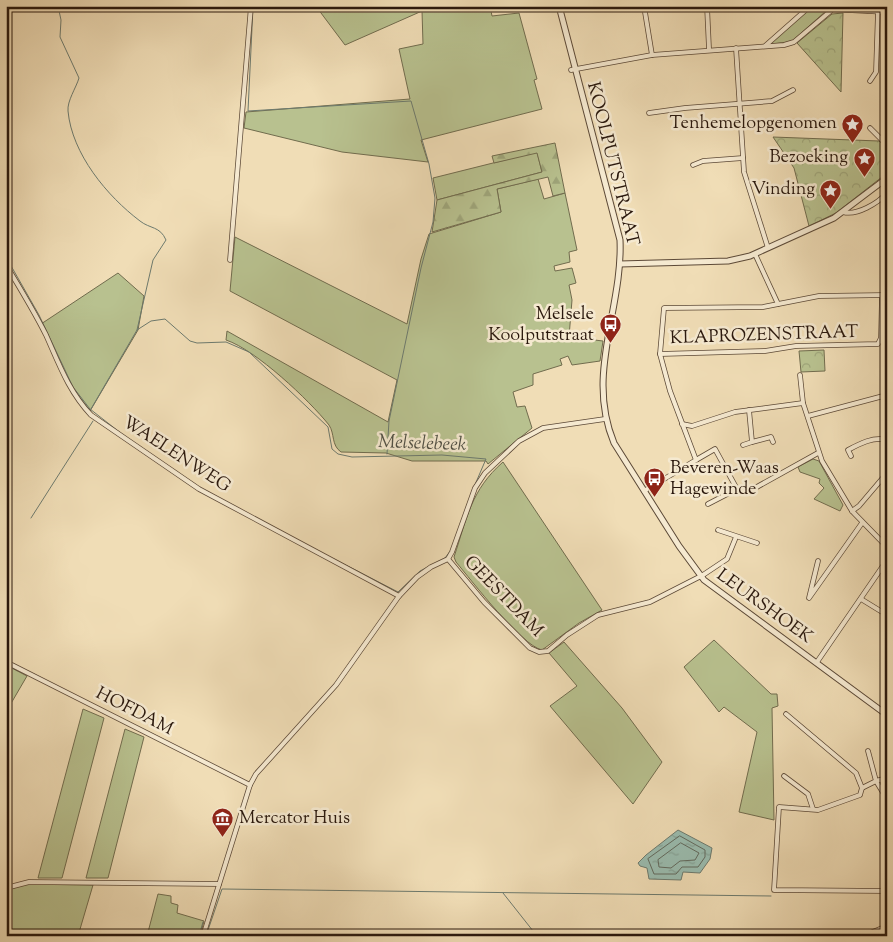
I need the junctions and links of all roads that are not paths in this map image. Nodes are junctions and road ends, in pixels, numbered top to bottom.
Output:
1 (250, 6) edge
2 (559, 6) edge
3 (644, 6) edge
4 (707, 6) edge
5 (833, 8) junction
6 (842, 8) edge
7 (878, 12) junction
8 (887, 12) edge
9 (765, 46) junction
10 (736, 48) junction
11 (709, 49) junction
12 (652, 55) junction
13 (573, 70) junction
14 (870, 81) dead end
15 (793, 90) dead end
16 (739, 103) junction
17 (649, 113) dead end
18 (870, 128) dead end
19 (887, 146) edge
20 (743, 158) junction
21 (693, 165) dead end
22 (887, 178) edge
23 (887, 193) edge
24 (843, 212) junction
25 (768, 248) junction
26 (755, 254) junction
27 (230, 260) dead end
28 (620, 264) junction
29 (6, 265) edge
30 (884, 295) edge
31 (778, 304) junction
32 (660, 354) junction
33 (800, 376) dead end
34 (887, 395) edge
35 (803, 403) junction
36 (749, 410) junction
37 (808, 416) junction
38 (605, 419) junction
39 (682, 424) junction
40 (887, 440) edge
41 (752, 442) junction
42 (773, 442) dead end
43 (743, 444) dead end
44 (818, 454) junction
45 (851, 456) dead end
46 (696, 460) junction
47 (887, 473) edge
48 (737, 489) junction
49 (644, 491) junction
50 (708, 504) dead end
51 (852, 511) junction
52 (862, 524) junction
53 (718, 530) dead end
54 (736, 537) junction
55 (757, 543) dead end
56 (887, 547) edge
57 (448, 559) junction
58 (887, 560) edge
59 (818, 561) dead end
60 (700, 576) junction
61 (400, 596) junction
62 (861, 599) junction
63 (887, 615) edge
64 (6, 662) edge
65 (817, 662) junction
66 (786, 714) dead end
67 (887, 715) edge
68 (868, 751) dead end
69 (784, 776) dead end
70 (887, 778) edge
71 (876, 781) junction
72 (250, 786) junction
73 (862, 788) junction
74 (887, 799) edge
75 (813, 810) junction
76 (218, 884) junction
77 (6, 888) edge
78 (887, 892) edge
79 (887, 926) edge
80 (203, 936) edge
81 (863, 936) edge

1 - 27 street
2 - 13 street, KOOLPUTSTRAAT
3 - 12 street
4 - 11 street
5 - 6 street
5 - 9 street
5 - 9 street
6 - 7 street
7 - 8 street
7 - 14 street
9 - 10 street
10 - 11 street
10 - 16 street
11 - 12 street
12 - 13 street
13 - 28 street, KOOLPUTSTRAAT
15 - 16 street
16 - 17 street
16 - 20 street
18 - 19 street
20 - 21 street
20 - 25 street
22 - 24 street
23 - 24 street
24 - 25 street
25 - 26 street
26 - 28 street
26 - 31 street
28 - 38 street, KOOLPUTSTRAAT
29 - 61 street, WAELENWEG
30 - 31 street
30 - 32 street, KLAPROZENSTRAAT
31 - 32 street
32 - 39 street
33 - 35 street
34 - 37 street
35 - 36 street
35 - 37 street
36 - 39 street
36 - 41 street
37 - 44 street
38 - 49 street, LEURSHOEK
38 - 57 street
39 - 46 street
40 - 45 street
41 - 42 street
41 - 43 street
44 - 48 street
44 - 51 street
46 - 48 street
46 - 49 street
47 - 51 street
48 - 50 street
49 - 60 street, LEURSHOEK
51 - 52 street
52 - 56 street
52 - 59 street
53 - 54 street
54 - 55 street
54 - 60 street, GEESTDAM
57 - 60 street, GEESTDAM
57 - 61 street
58 - 62 street
60 - 65 street, LEURSHOEK
61 - 72 street
62 - 63 street
62 - 65 street
64 - 72 street, HOFDAM
65 - 67 street, LEURSHOEK
66 - 73 street
68 - 71 street
69 - 75 street
70 - 71 street
71 - 73 street
71 - 74 street
72 - 76 street
73 - 75 street
75 - 78 street
76 - 77 street
76 - 80 street
79 - 81 street

